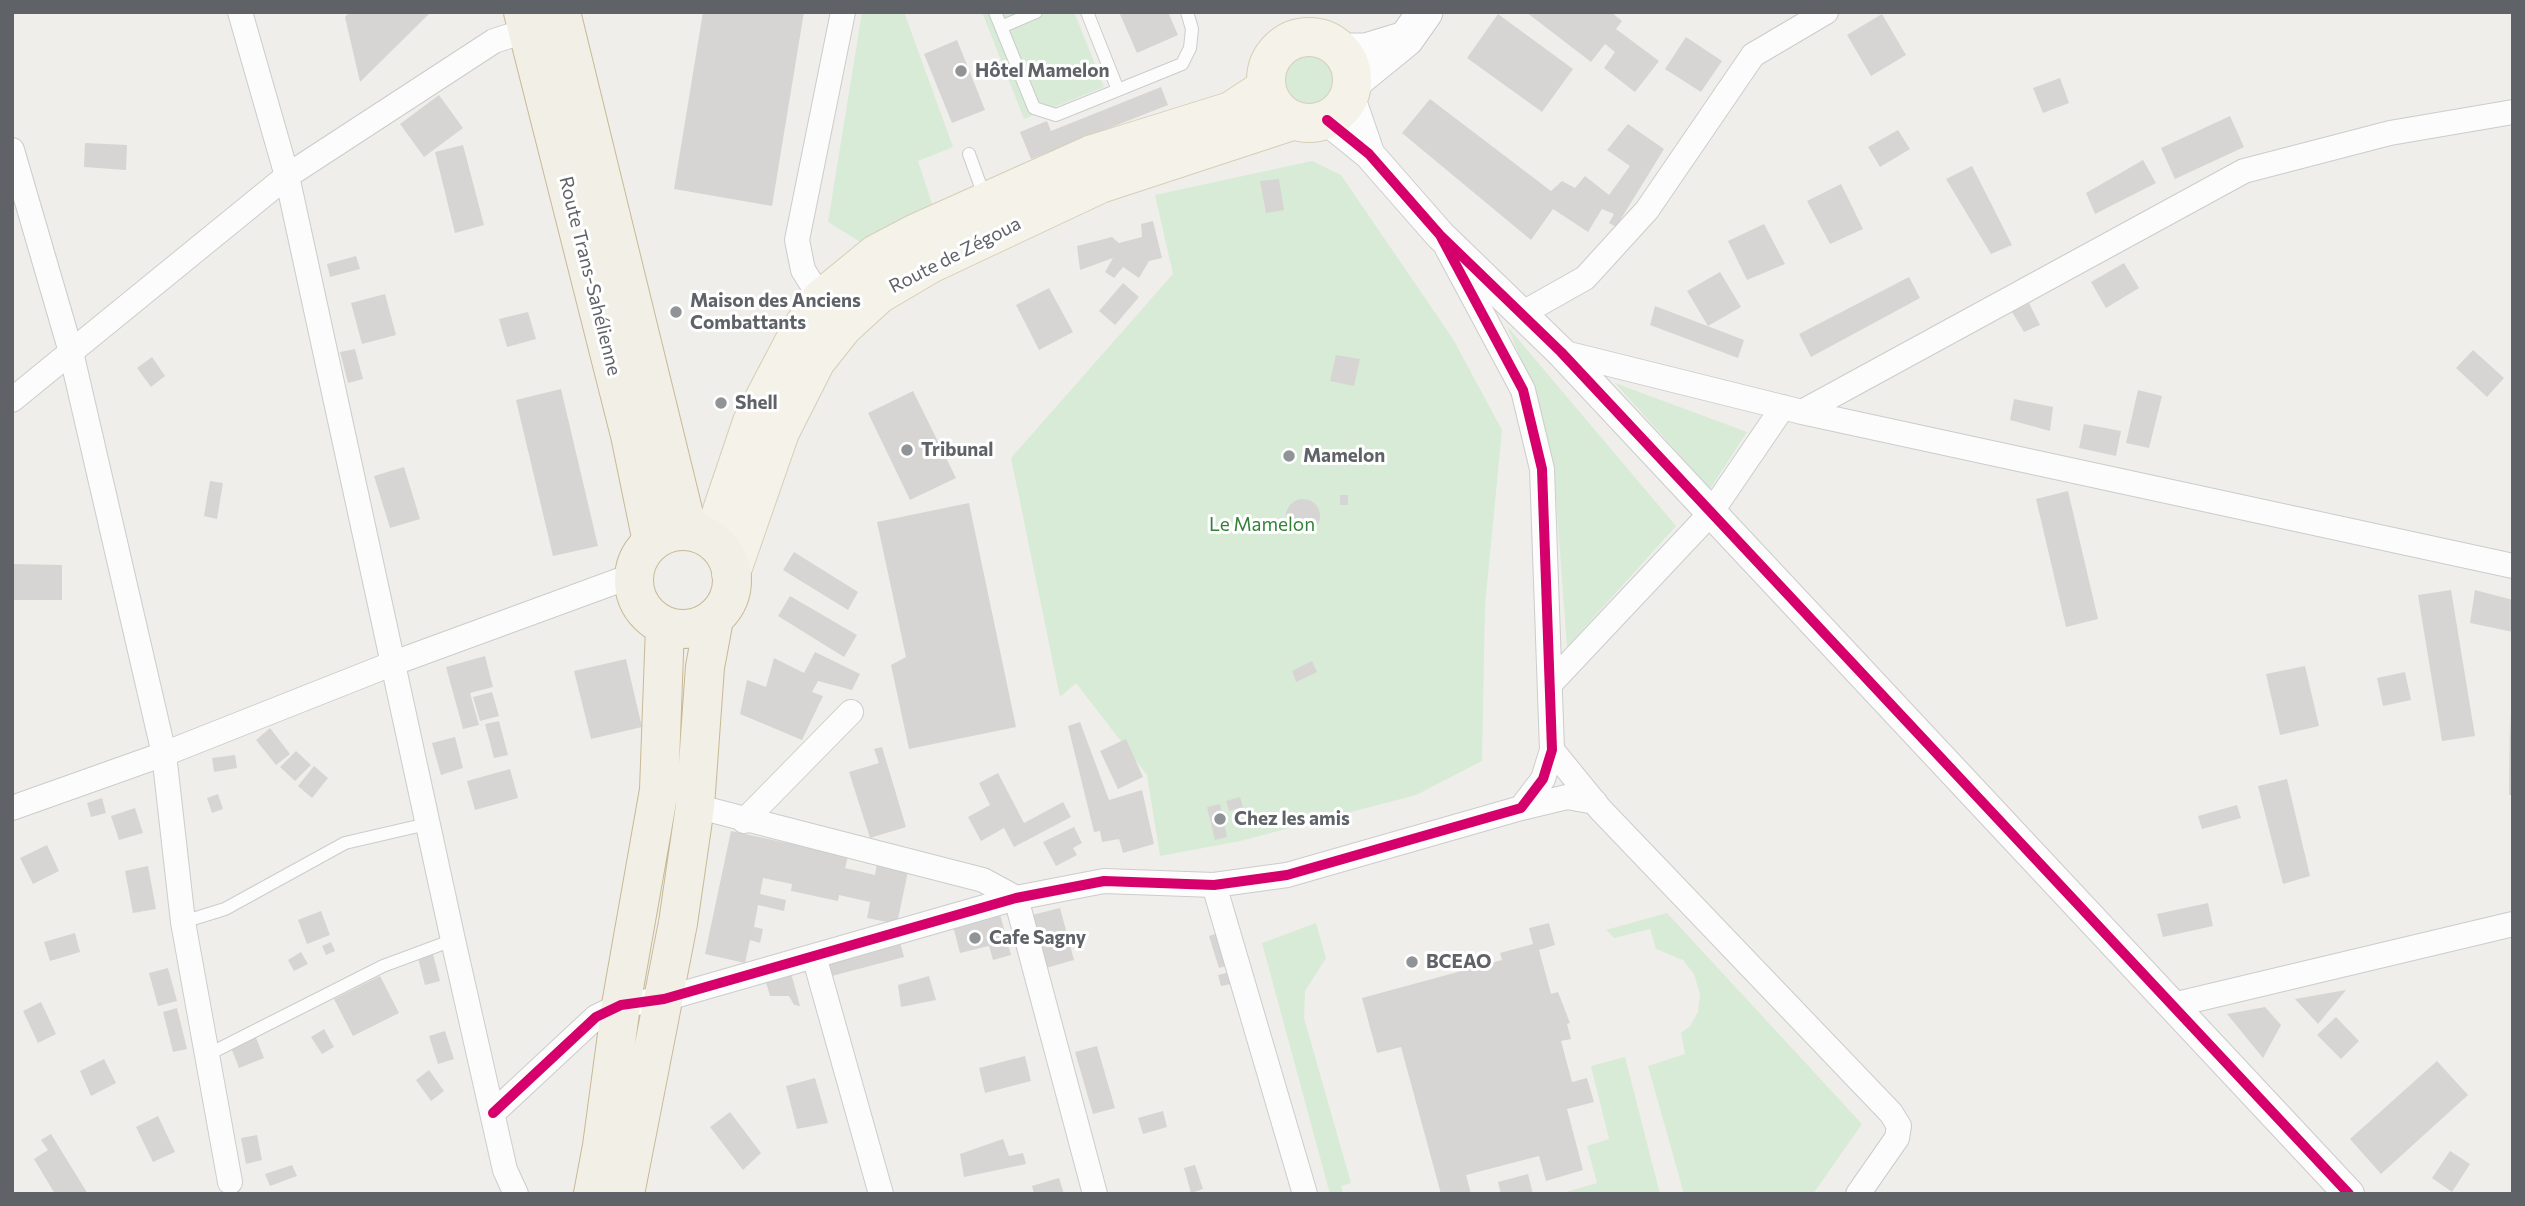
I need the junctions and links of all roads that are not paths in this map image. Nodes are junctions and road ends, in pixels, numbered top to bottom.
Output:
1 (240, 12) edge
2 (561, 12) edge
3 (843, 12) edge
4 (995, 12) edge
5 (1037, 12) edge
6 (1087, 12) edge
7 (1187, 12) edge
8 (1826, 12) edge
9 (525, 21) edge
10 (1415, 26) edge
11 (1001, 27) junction
12 (1314, 64) edge
13 (1118, 90) junction
14 (2513, 112) edge
15 (12, 150) edge
16 (969, 154) dead end
17 (287, 176) junction
18 (986, 202) junction
19 (1440, 235) junction
20 (821, 299) junction
21 (1523, 313) junction
22 (71, 352) junction
23 (1561, 352) junction
24 (12, 400) edge
25 (1792, 409) junction
26 (1710, 513) junction
27 (700, 536) junction
28 (652, 542) junction
29 (2513, 566) edge
30 (731, 573) junction
31 (634, 575) junction
32 (714, 619) junction
33 (665, 626) junction
34 (394, 663) junction
35 (1550, 684) junction
36 (851, 712) dead end
37 (1552, 750) junction
38 (163, 754) junction
39 (1595, 802) junction
40 (695, 806) junction
41 (12, 808) edge
42 (1521, 808) junction
43 (744, 821) junction
44 (427, 824) junction
45 (1214, 885) junction
46 (1016, 898) junction
47 (183, 922) junction
48 (2513, 924) edge
49 (453, 940) junction
50 (814, 956) junction
51 (664, 999) junction
52 (2173, 1005) junction
53 (621, 1006) junction
54 (207, 1055) junction
55 (493, 1114) junction
56 (230, 1182) dead end
57 (516, 1194) edge
58 (593, 1194) edge
59 (625, 1194) edge
60 (881, 1194) edge
61 (1096, 1194) edge
62 (1305, 1194) edge
63 (1858, 1194) edge
64 (2349, 1194) edge

1 - 17 street
2 - 27 highway, Route Trans-Sahélienne
3 - 20 street
4 - 11 lane
5 - 11 lane
6 - 13 lane
7 - 13 lane
8 - 21 street
9 - 17 street
9 - 28 highway, Route Trans-Sahélienne
10 - 12 main road
11 - 13 lane
12 - 18 main road, Route de Zégoua
12 - 19 street
12 - 30 main road, Route de Zégoua
14 - 25 street
15 - 22 street
16 - 18 lane
17 - 22 street
17 - 34 street
18 - 20 main road, Route de Zégoua
19 - 21 street
19 - 35 street
20 - 27 main road, Route de Zégoua
21 - 23 street
22 - 24 street
22 - 38 street
23 - 25 street
23 - 26 street
25 - 26 street
25 - 29 street
26 - 35 street
26 - 52 street
27 - 28 highway
27 - 30 highway, Route Trans-Sahélienne
28 - 31 highway
30 - 32 highway
31 - 33 highway
31 - 34 street
32 - 33 highway
32 - 40 highway
33 - 53 highway
34 - 38 street
34 - 44 street
35 - 37 street
36 - 43 street
37 - 39 street
37 - 42 street
38 - 41 street
38 - 47 street
39 - 42 street
39 - 63 street
40 - 43 street
40 - 51 highway
42 - 45 street
43 - 46 street
44 - 47 lane
44 - 49 street
45 - 46 street
45 - 62 street
46 - 50 street
46 - 61 street
47 - 54 street
48 - 52 street
49 - 54 lane
49 - 55 street
50 - 51 street
50 - 60 street
51 - 53 street
51 - 59 highway
52 - 64 street
53 - 55 street
53 - 58 highway
54 - 56 street
55 - 57 street

